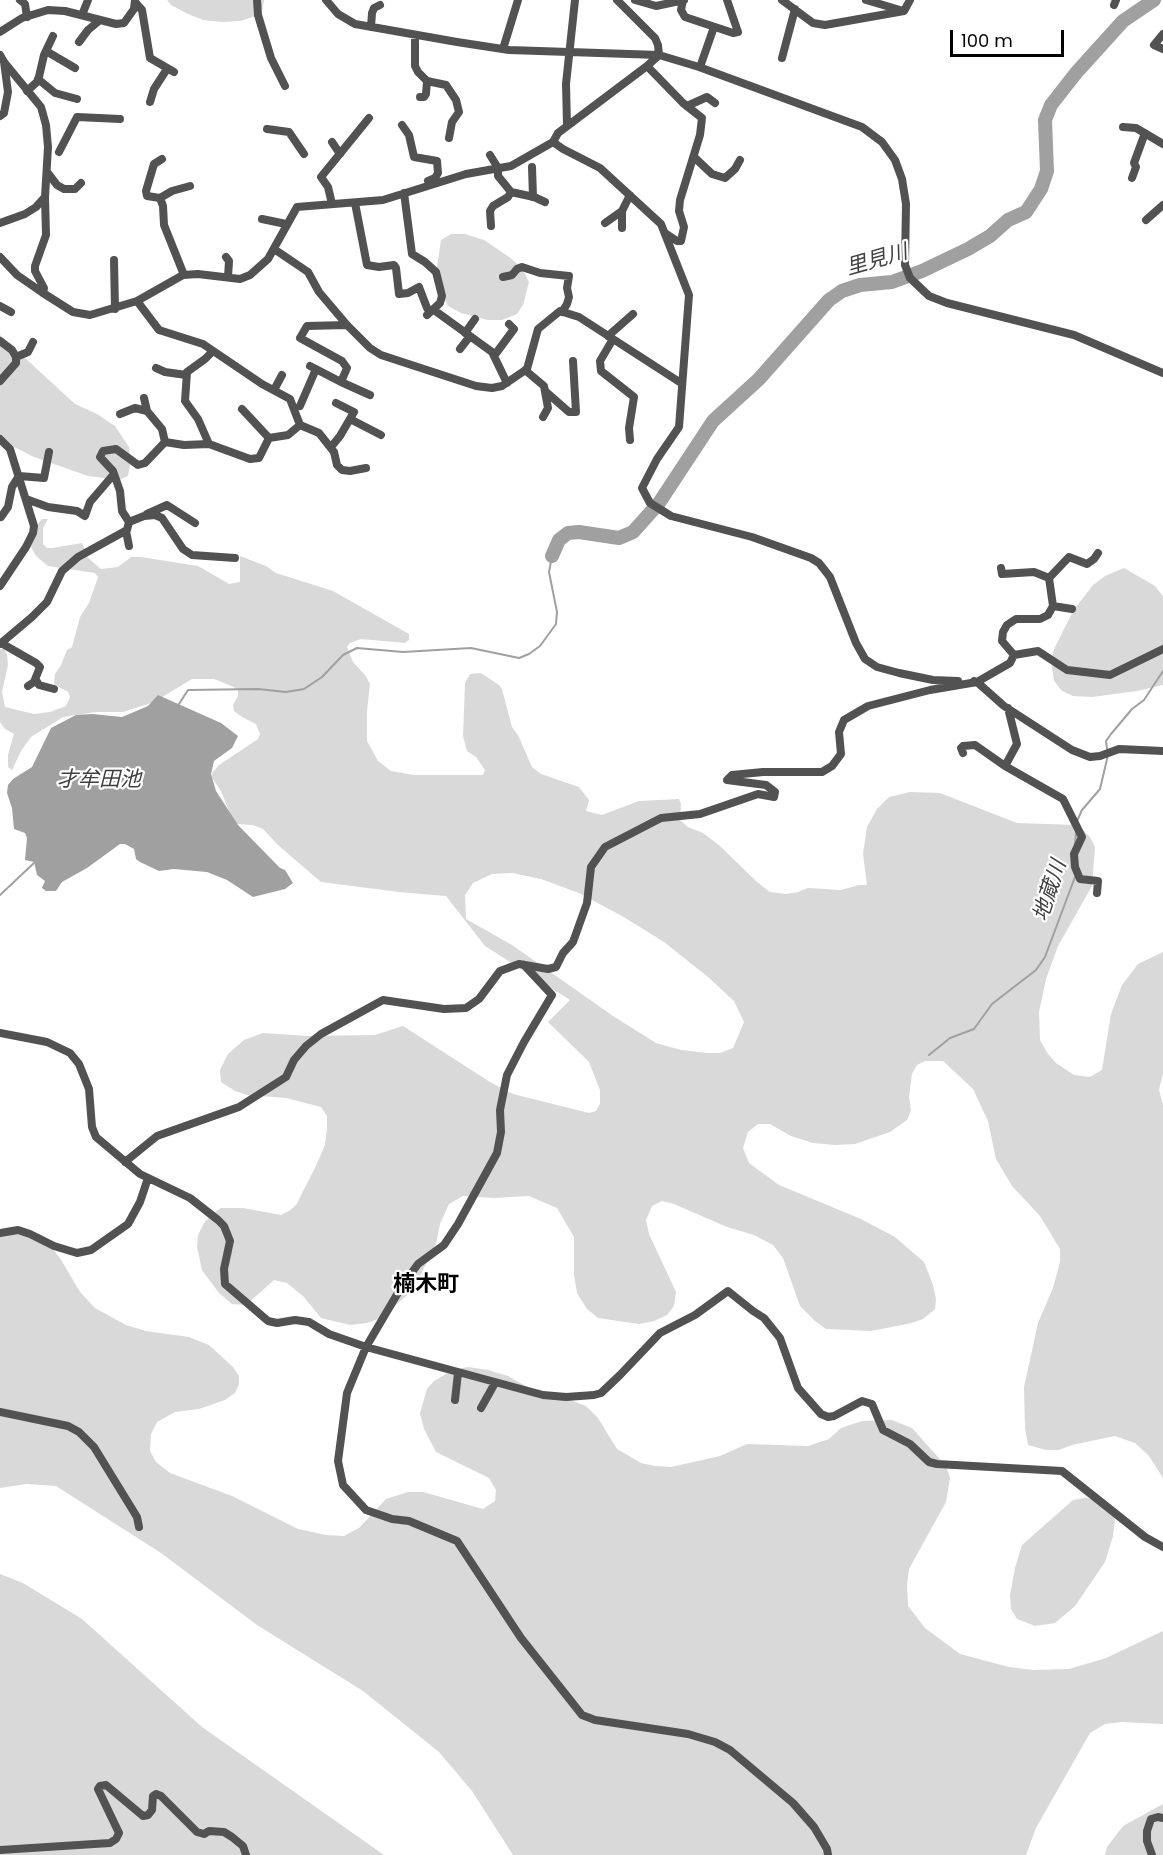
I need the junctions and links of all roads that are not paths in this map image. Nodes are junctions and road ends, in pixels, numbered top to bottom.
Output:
1 (20, 0) edge
2 (88, 0) edge
3 (257, 0) edge
4 (326, 0) edge
5 (518, 0) edge
6 (575, 0) edge
7 (617, 0) edge
8 (635, 0) edge
9 (681, 0) edge
10 (727, 0) edge
11 (782, 0) edge
12 (866, 0) edge
13 (910, 0) edge
14 (135, 1) edge
15 (380, 5) dead end
16 (795, 9) junction
17 (904, 11) junction
18 (82, 15) junction
19 (27, 16) junction
20 (100, 20) junction
21 (143, 22) junction
22 (124, 23) junction
23 (371, 27) junction
24 (714, 27) junction
25 (0, 32) edge
26 (1163, 34) edge
27 (415, 35) junction
28 (53, 36) dead end
29 (79, 42) dead end
30 (503, 49) junction
31 (1163, 49) edge
32 (46, 51) junction
33 (570, 51) junction
34 (659, 55) junction
35 (2, 58) edge
36 (782, 58) dead end
37 (647, 66) junction
38 (700, 67) junction
39 (75, 68) dead end
40 (39, 79) junction
41 (428, 81) junction
42 (285, 86) dead end
43 (27, 91) junction
44 (420, 97) dead end
45 (77, 99) dead end
46 (150, 102) dead end
47 (715, 103) dead end
48 (3, 104) edge
49 (687, 106) junction
50 (0, 116) edge
51 (369, 118) dead end
52 (120, 119) dead end
53 (402, 125) dead end
54 (567, 125) junction
55 (1123, 127) dead end
56 (267, 129) dead end
57 (1145, 134) junction
58 (449, 138) dead end
59 (332, 142) dead end
60 (553, 142) junction
61 (1163, 144) edge
62 (304, 154) dead end
63 (340, 154) junction
64 (490, 155) dead end
65 (48, 156) junction
66 (694, 157) junction
67 (158, 159) dead end
68 (740, 160) dead end
69 (532, 167) dead end
70 (498, 168) junction
71 (47, 171) junction
72 (1132, 178) dead end
73 (81, 183) dead end
74 (190, 186) dead end
75 (426, 186) junction
76 (511, 192) junction
77 (404, 194) junction
78 (630, 195) junction
79 (533, 196) junction
80 (45, 197) junction
81 (160, 198) junction
82 (545, 202) dead end
83 (355, 203) junction
84 (332, 204) junction
85 (1161, 209) edge
86 (622, 211) junction
87 (262, 219) dead end
88 (1146, 220) dead end
89 (0, 223) edge
90 (605, 223) dead end
91 (286, 225) junction
92 (491, 226) dead end
93 (622, 228) dead end
94 (665, 233) junction
95 (274, 249) junction
96 (226, 256) dead end
97 (0, 257) edge
98 (114, 260) dead end
99 (184, 275) junction
100 (228, 278) junction
101 (507, 278) dead end
102 (43, 293) junction
103 (137, 301) junction
104 (0, 306) edge
105 (115, 309) junction
106 (429, 311) junction
107 (11, 312) dead end
108 (562, 312) junction
109 (633, 314) dead end
110 (475, 319) dead end
111 (347, 325) junction
112 (514, 328) dead end
113 (468, 335) junction
114 (610, 337) junction
115 (0, 340) edge
116 (33, 342) dead end
117 (460, 350) dead end
118 (213, 351) junction
119 (494, 356) junction
120 (16, 357) junction
121 (573, 361) dead end
122 (525, 370) junction
123 (159, 372) dead end
124 (1163, 373) edge
125 (186, 375) junction
126 (282, 375) dead end
127 (0, 381) edge
128 (341, 382) junction
129 (681, 382) junction
130 (507, 383) junction
131 (274, 390) junction
132 (544, 391) junction
133 (370, 395) dead end
134 (144, 398) dead end
135 (336, 403) dead end
136 (300, 406) dead end
137 (242, 409) dead end
138 (147, 411) junction
139 (120, 414) dead end
140 (543, 417) dead end
141 (350, 419) junction
142 (300, 425) junction
143 (381, 435) dead end
144 (633, 436) dead end
145 (269, 438) junction
146 (0, 439) edge
147 (165, 442) junction
148 (209, 444) junction
149 (331, 447) junction
150 (10, 449) junction
151 (49, 452) dead end
152 (0, 454) edge
153 (366, 468) dead end
154 (114, 474) junction
155 (19, 476) junction
156 (26, 499) junction
157 (144, 516) junction
158 (1, 517) edge
159 (129, 522) junction
160 (195, 523) dead end
161 (126, 531) junction
162 (129, 546) dead end
163 (1098, 553) dead end
164 (235, 558) dead end
165 (1001, 568) dead end
166 (1049, 578) junction
167 (0, 586) edge
168 (1053, 606) junction
169 (1072, 609) dead end
170 (1, 644) edge
171 (1163, 649) edge
172 (1014, 655) junction
173 (36, 680) junction
174 (977, 682) junction
175 (28, 686) dead end
176 (54, 689) dead end
177 (1008, 708) junction
178 (1163, 751) edge
179 (963, 753) dead end
180 (1005, 766) junction
181 (1097, 893) dead end
182 (524, 965) junction
183 (0, 1033) edge
184 (125, 1162) junction
185 (148, 1178) junction
186 (0, 1233) edge
187 (366, 1347) junction
188 (458, 1373) junction
189 (495, 1383) junction
190 (455, 1400) dead end
191 (481, 1408) dead end
192 (0, 1412) edge
193 (139, 1527) dead end
194 (1163, 1547) edge
195 (1163, 1818) edge
196 (0, 1850) edge
197 (246, 1855) edge
198 (828, 1855) edge
199 (1152, 1855) edge

1 - 19 street
2 - 18 street
3 - 42 street
4 - 23 street
5 - 30 street
6 - 33 street
7 - 34 street
8 - 9 street
9 - 24 street
10 - 24 street
11 - 16 street
12 - 17 street
13 - 17 street
14 - 21 street
14 - 22 street
15 - 23 street
16 - 17 street
16 - 36 street
18 - 19 street
18 - 20 street
19 - 25 street
20 - 22 street
20 - 29 street
21 - 22 street
21 - 46 street
23 - 27 street
24 - 38 street
26 - 31 street
27 - 30 street
27 - 41 street
28 - 32 street
30 - 33 street
32 - 39 street
32 - 40 street
33 - 34 street
33 - 54 street
34 - 37 street
34 - 38 street
35 - 43 street
35 - 48 street
37 - 49 street
37 - 54 street
38 - 124 street
40 - 43 street
40 - 45 street
41 - 44 street
41 - 58 street
43 - 65 street
47 - 49 street
48 - 50 street
49 - 66 street
51 - 63 street
52 - 65 street
53 - 75 street
54 - 60 street
55 - 57 street
56 - 62 street
57 - 61 street
57 - 72 street
59 - 63 street
60 - 70 street
60 - 78 street
63 - 84 street
64 - 70 street
65 - 71 street
66 - 68 street
66 - 94 street
67 - 81 street
69 - 79 street
70 - 75 street
70 - 76 street
71 - 73 street
71 - 80 street
74 - 81 street
75 - 77 street
76 - 79 street
76 - 92 street
77 - 83 street
77 - 106 street
78 - 86 street
78 - 94 street
79 - 82 street
80 - 89 street
80 - 102 street
81 - 99 street
83 - 84 street
83 - 106 street
84 - 91 street
85 - 88 street
86 - 90 street
86 - 93 street
87 - 91 street
91 - 95 street
94 - 129 street
95 - 100 street
95 - 111 street
96 - 100 street
97 - 102 street
98 - 105 street
99 - 100 street
99 - 103 street
101 - 108 street
102 - 105 street
103 - 105 street
103 - 118 street
104 - 107 street
106 - 113 street
108 - 114 street
108 - 122 street
109 - 114 street
110 - 113 street
111 - 128 street
111 - 130 street
112 - 119 street
113 - 117 street
113 - 119 street
114 - 129 street
114 - 144 street
115 - 120 street
116 - 120 street
118 - 125 street
118 - 131 street
119 - 130 street
120 - 127 street
121 - 132 street
122 - 130 street
122 - 132 street
123 - 125 street
125 - 148 street
126 - 131 street
128 - 133 street
128 - 136 street
129 - 174 street
131 - 142 street
132 - 140 street
134 - 138 street
135 - 141 street
137 - 145 street
138 - 139 street
138 - 147 street
141 - 143 street
141 - 149 street
142 - 145 street
142 - 149 street
145 - 148 street
146 - 150 street
147 - 148 street
147 - 154 street
149 - 153 street
150 - 152 street
150 - 155 street
151 - 155 street
154 - 156 street
154 - 159 street
155 - 156 street
155 - 158 street
156 - 167 street
157 - 159 street
157 - 160 street
157 - 164 street
159 - 161 street
161 - 162 street
161 - 170 street
163 - 166 street
165 - 166 street
166 - 168 street
168 - 169 street
168 - 172 street
170 - 173 street
171 - 172 street
172 - 174 street
173 - 175 street
173 - 176 street
174 - 177 street
174 - 182 street
177 - 178 street
177 - 180 street
179 - 180 street
180 - 181 street
182 - 184 street
182 - 187 street
183 - 184 street
184 - 185 street
185 - 186 street
185 - 187 street
187 - 188 street
187 - 198 street
188 - 189 street
188 - 190 street
189 - 191 street
189 - 194 street
192 - 193 street
195 - 199 street
196 - 197 street

